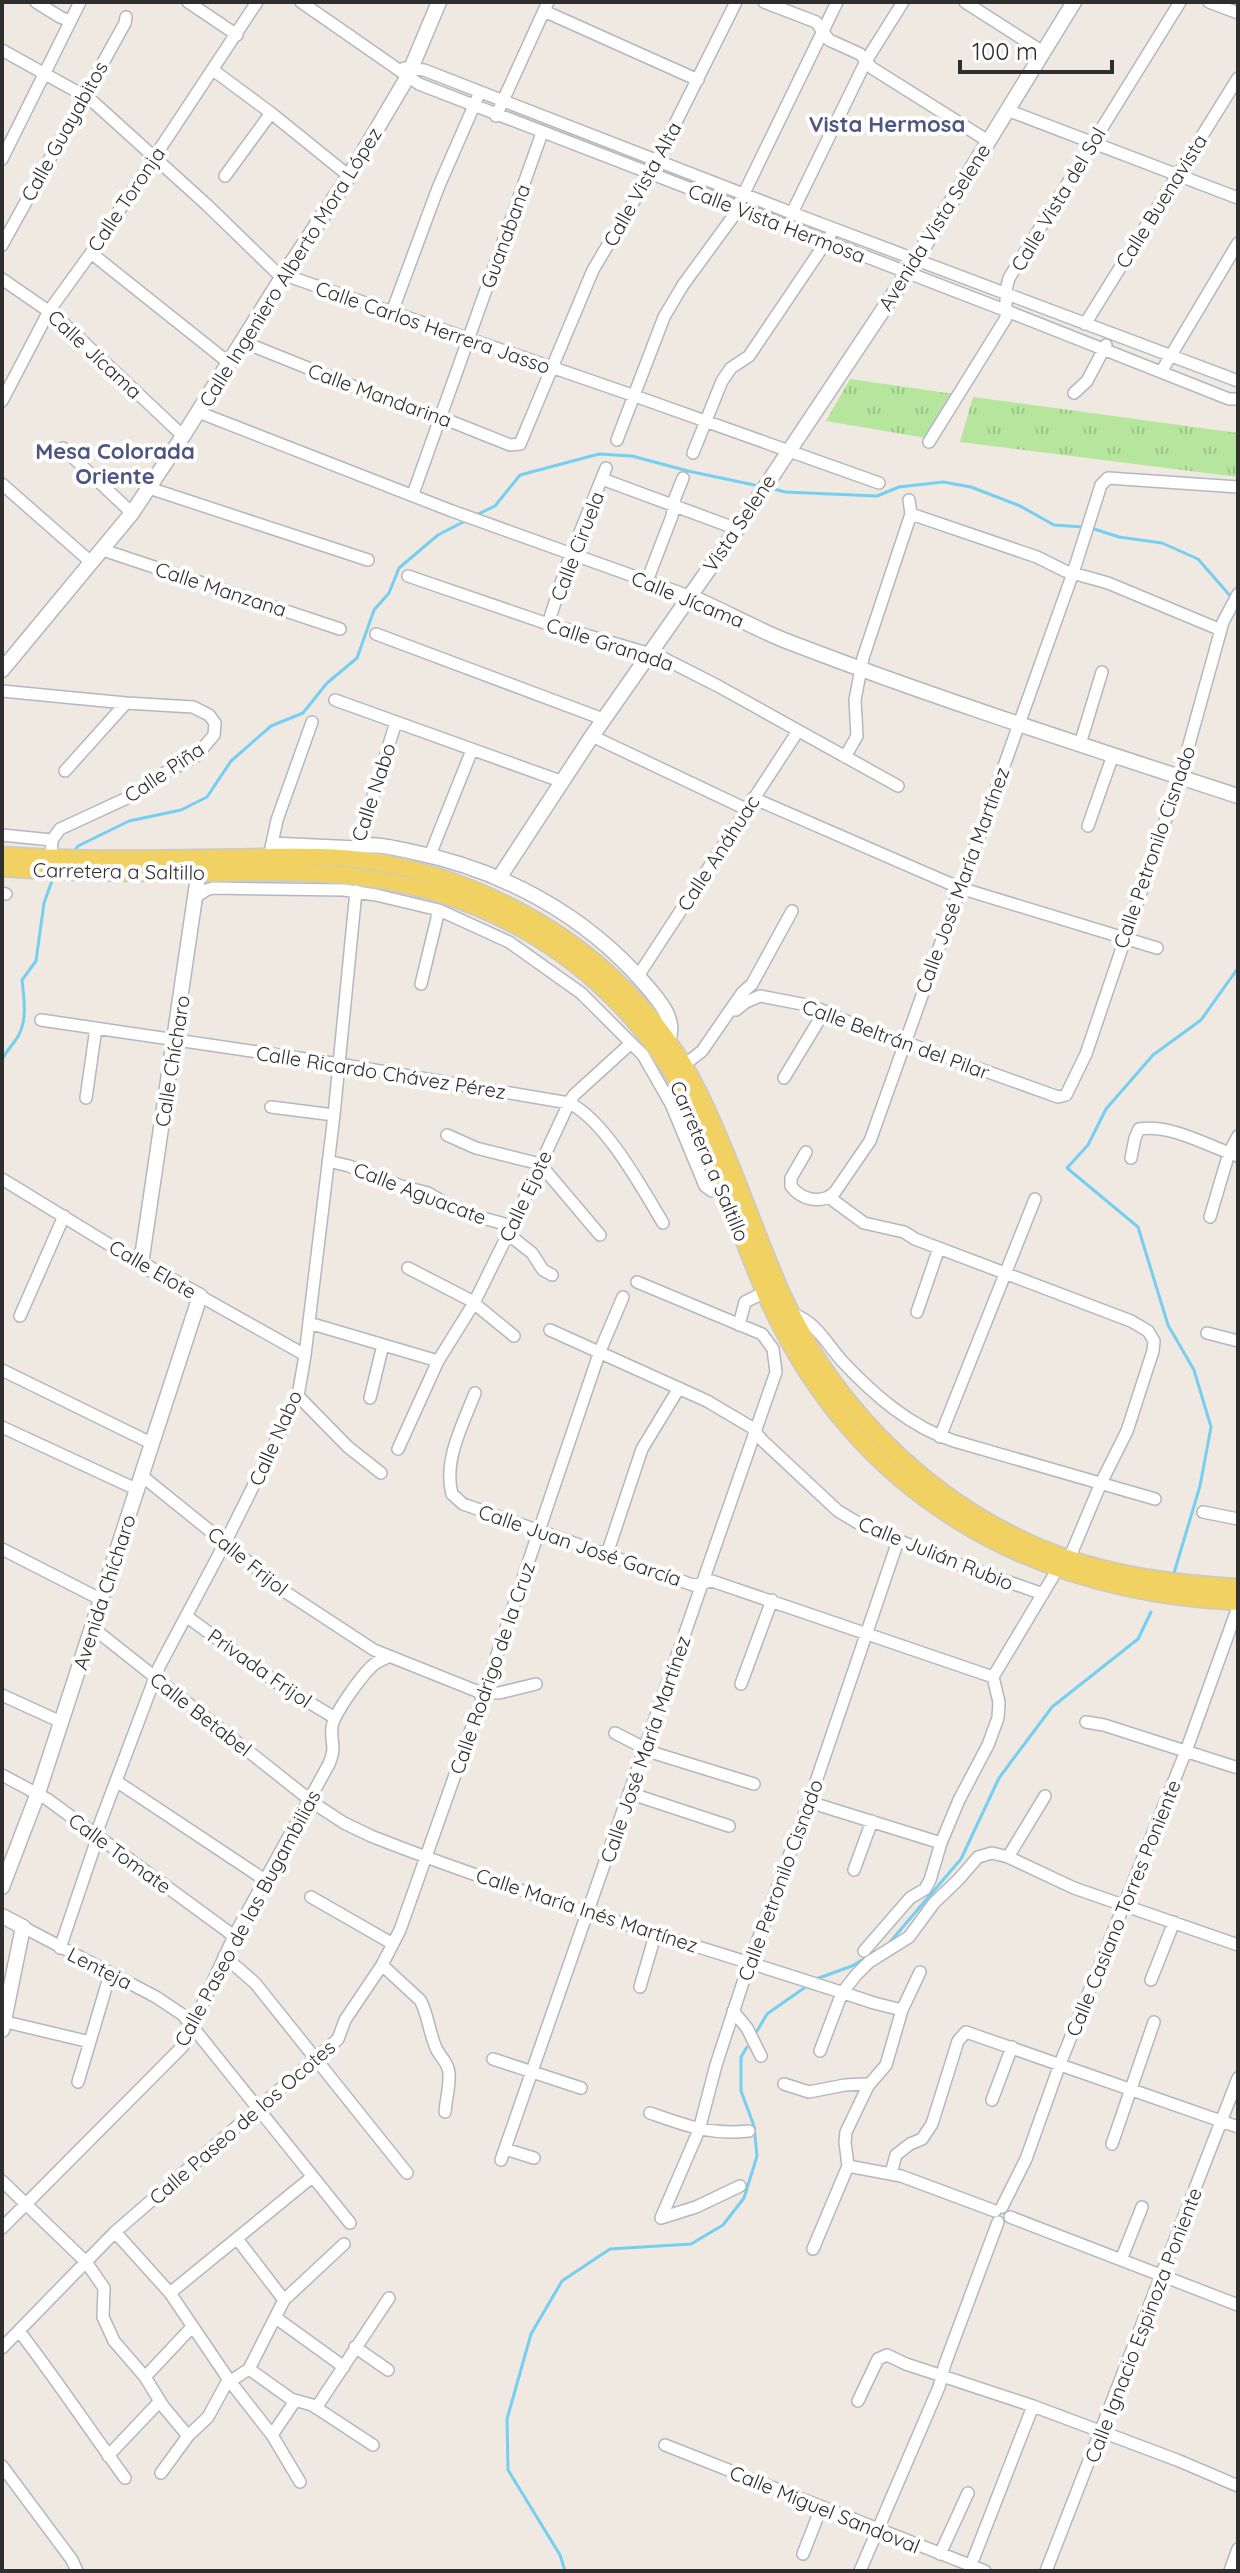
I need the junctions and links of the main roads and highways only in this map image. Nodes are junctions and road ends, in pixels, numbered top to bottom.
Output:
1 (2, 855) edge
2 (60, 864) junction
3 (200, 866) junction
4 (2, 868) edge
5 (787, 1320) junction
6 (1063, 1564) junction
7 (1238, 1587) edge
8 (1238, 1604) edge

1 - 2 main road, Carretera a Saltillo
2 - 3 main road, Carretera a Saltillo
2 - 4 main road, Carretera a Saltillo
3 - 5 main road, Carretera a Saltillo
3 - 5 main road, Carretera a Saltillo
5 - 6 main road, Carretera a Saltillo
6 - 7 main road, Carretera a Saltillo
6 - 8 main road, Carretera a Saltillo

